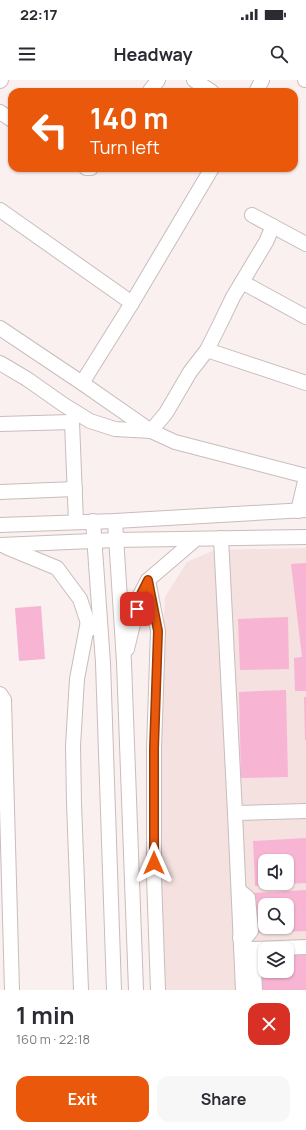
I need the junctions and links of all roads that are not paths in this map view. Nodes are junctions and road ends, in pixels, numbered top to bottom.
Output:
1 (194, 80) edge
2 (206, 88) edge
3 (210, 172) edge
4 (0, 210) edge
5 (252, 215) dead end
6 (273, 226) junction
7 (306, 244) edge
8 (242, 282) junction
9 (132, 303) junction
10 (306, 317) edge
11 (0, 328) edge
12 (207, 350) junction
13 (0, 363) edge
14 (82, 383) junction
15 (306, 383) edge
16 (0, 424) edge
17 (151, 431) junction
18 (306, 476) edge
19 (76, 488) junction
20 (0, 492) edge
21 (302, 510) edge
22 (93, 521) junction
23 (115, 521) junction
24 (76, 522) junction
25 (0, 525) edge
26 (306, 537) edge
27 (221, 538) junction
28 (196, 539) junction
29 (115, 540) junction
30 (94, 541) junction
31 (1, 545) edge
32 (148, 580) junction
33 (88, 621) junction
34 (124, 662) junction
35 (102, 663) junction
36 (0, 694) edge
37 (3, 792) edge
38 (306, 811) edge
39 (235, 813) junction
40 (244, 945) junction
41 (306, 947) edge
42 (12, 990) edge
43 (81, 990) edge
44 (114, 990) edge
45 (136, 990) edge
46 (158, 990) edge
47 (243, 990) edge
48 (255, 990) edge

1 - 2 street
3 - 9 street
4 - 9 street
5 - 6 street
6 - 7 street
6 - 8 street
8 - 10 street
8 - 12 street
9 - 14 street
11 - 14 street
12 - 15 street
12 - 17 street
13 - 17 street
14 - 17 street
16 - 19 street
17 - 18 street
18 - 21 street
19 - 20 street
19 - 24 street
21 - 23 street
22 - 23 street
22 - 24 street
22 - 30 street
23 - 29 street
24 - 25 street
26 - 27 street
27 - 28 street
27 - 39 street
28 - 29 street
28 - 32 street
29 - 30 street
29 - 34 street
30 - 31 street
30 - 35 street
31 - 33 street
32 - 34 street
32 - 46 street
33 - 35 street
33 - 43 street
34 - 45 street
35 - 44 street
36 - 37 street
37 - 42 street
38 - 39 street
39 - 40 street
40 - 41 street
40 - 47 street
40 - 48 street

